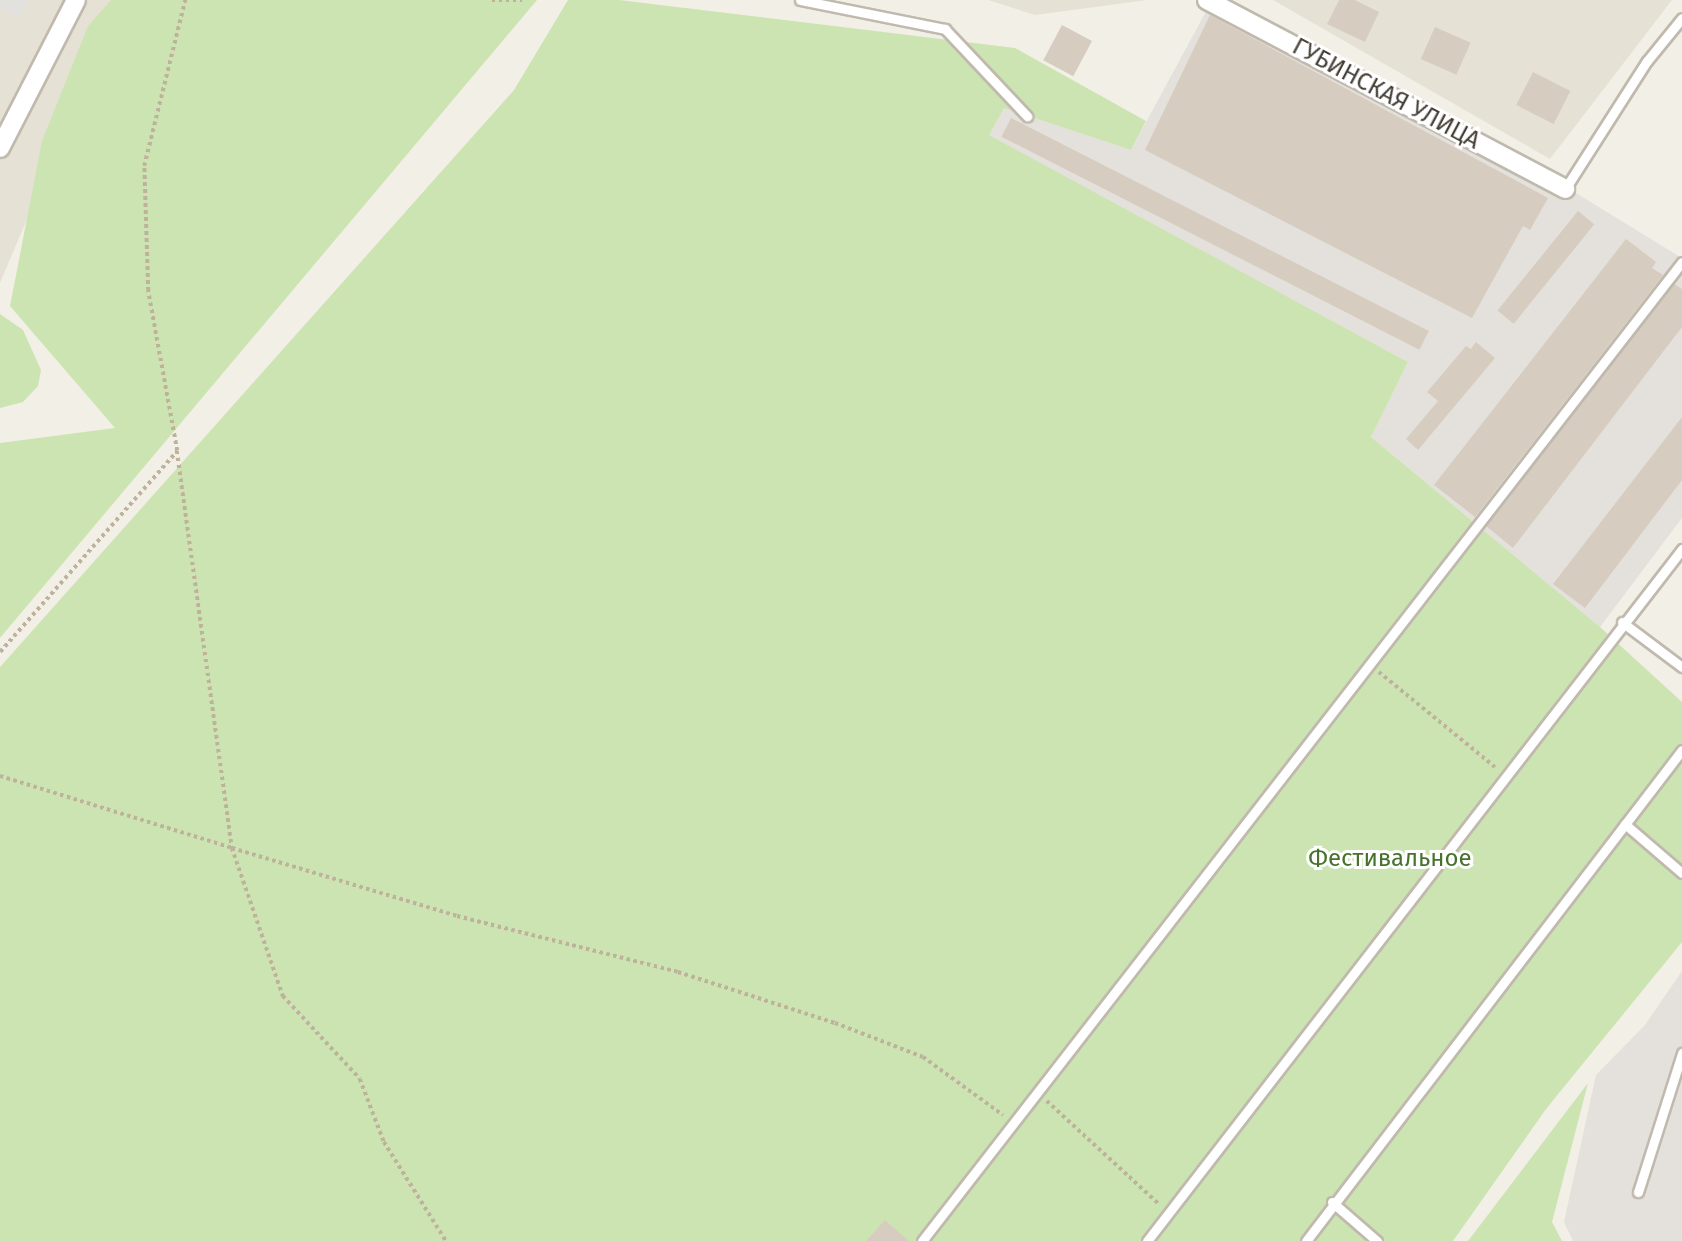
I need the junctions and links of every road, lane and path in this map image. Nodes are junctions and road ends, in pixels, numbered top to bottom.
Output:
1 (76, 0) edge
2 (186, 0) edge
3 (492, 0) edge
4 (522, 0) edge
5 (800, 0) edge
6 (1207, 0) edge
7 (1682, 18) edge
8 (1027, 116) dead end
9 (0, 148) edge
10 (1565, 189) joint
11 (1682, 262) edge
12 (177, 451) junction
13 (1682, 549) edge
14 (1622, 622) junction
15 (0, 652) edge
16 (1370, 664) junction
17 (1682, 667) edge
18 (1682, 750) edge
19 (1504, 775) junction
20 (0, 776) edge
21 (1625, 824) junction
22 (232, 848) junction
23 (1682, 873) edge
24 (1682, 1053) edge
25 (1035, 1090) junction
26 (1013, 1123) junction
27 (1639, 1192) dead end
28 (1332, 1202) junction
29 (1168, 1213) junction
30 (446, 1241) edge
31 (922, 1241) edge
32 (1147, 1241) edge
33 (1306, 1241) edge
34 (1377, 1241) edge

1 - 9 street
2 - 12 path
3 - 4 path
5 - 8 lane
6 - 10 street, ГУБИНСКАЯ УЛИЦА
7 - 10 lane
11 - 16 lane
12 - 15 path
12 - 22 path
13 - 14 lane
14 - 17 lane
14 - 19 lane
16 - 19 path
16 - 25 lane
18 - 21 lane
19 - 29 lane
20 - 22 path
21 - 23 lane
21 - 28 lane
22 - 26 path
22 - 30 path
24 - 27 lane
25 - 26 lane
25 - 29 path
26 - 31 lane
28 - 33 lane
28 - 34 lane
29 - 32 lane

